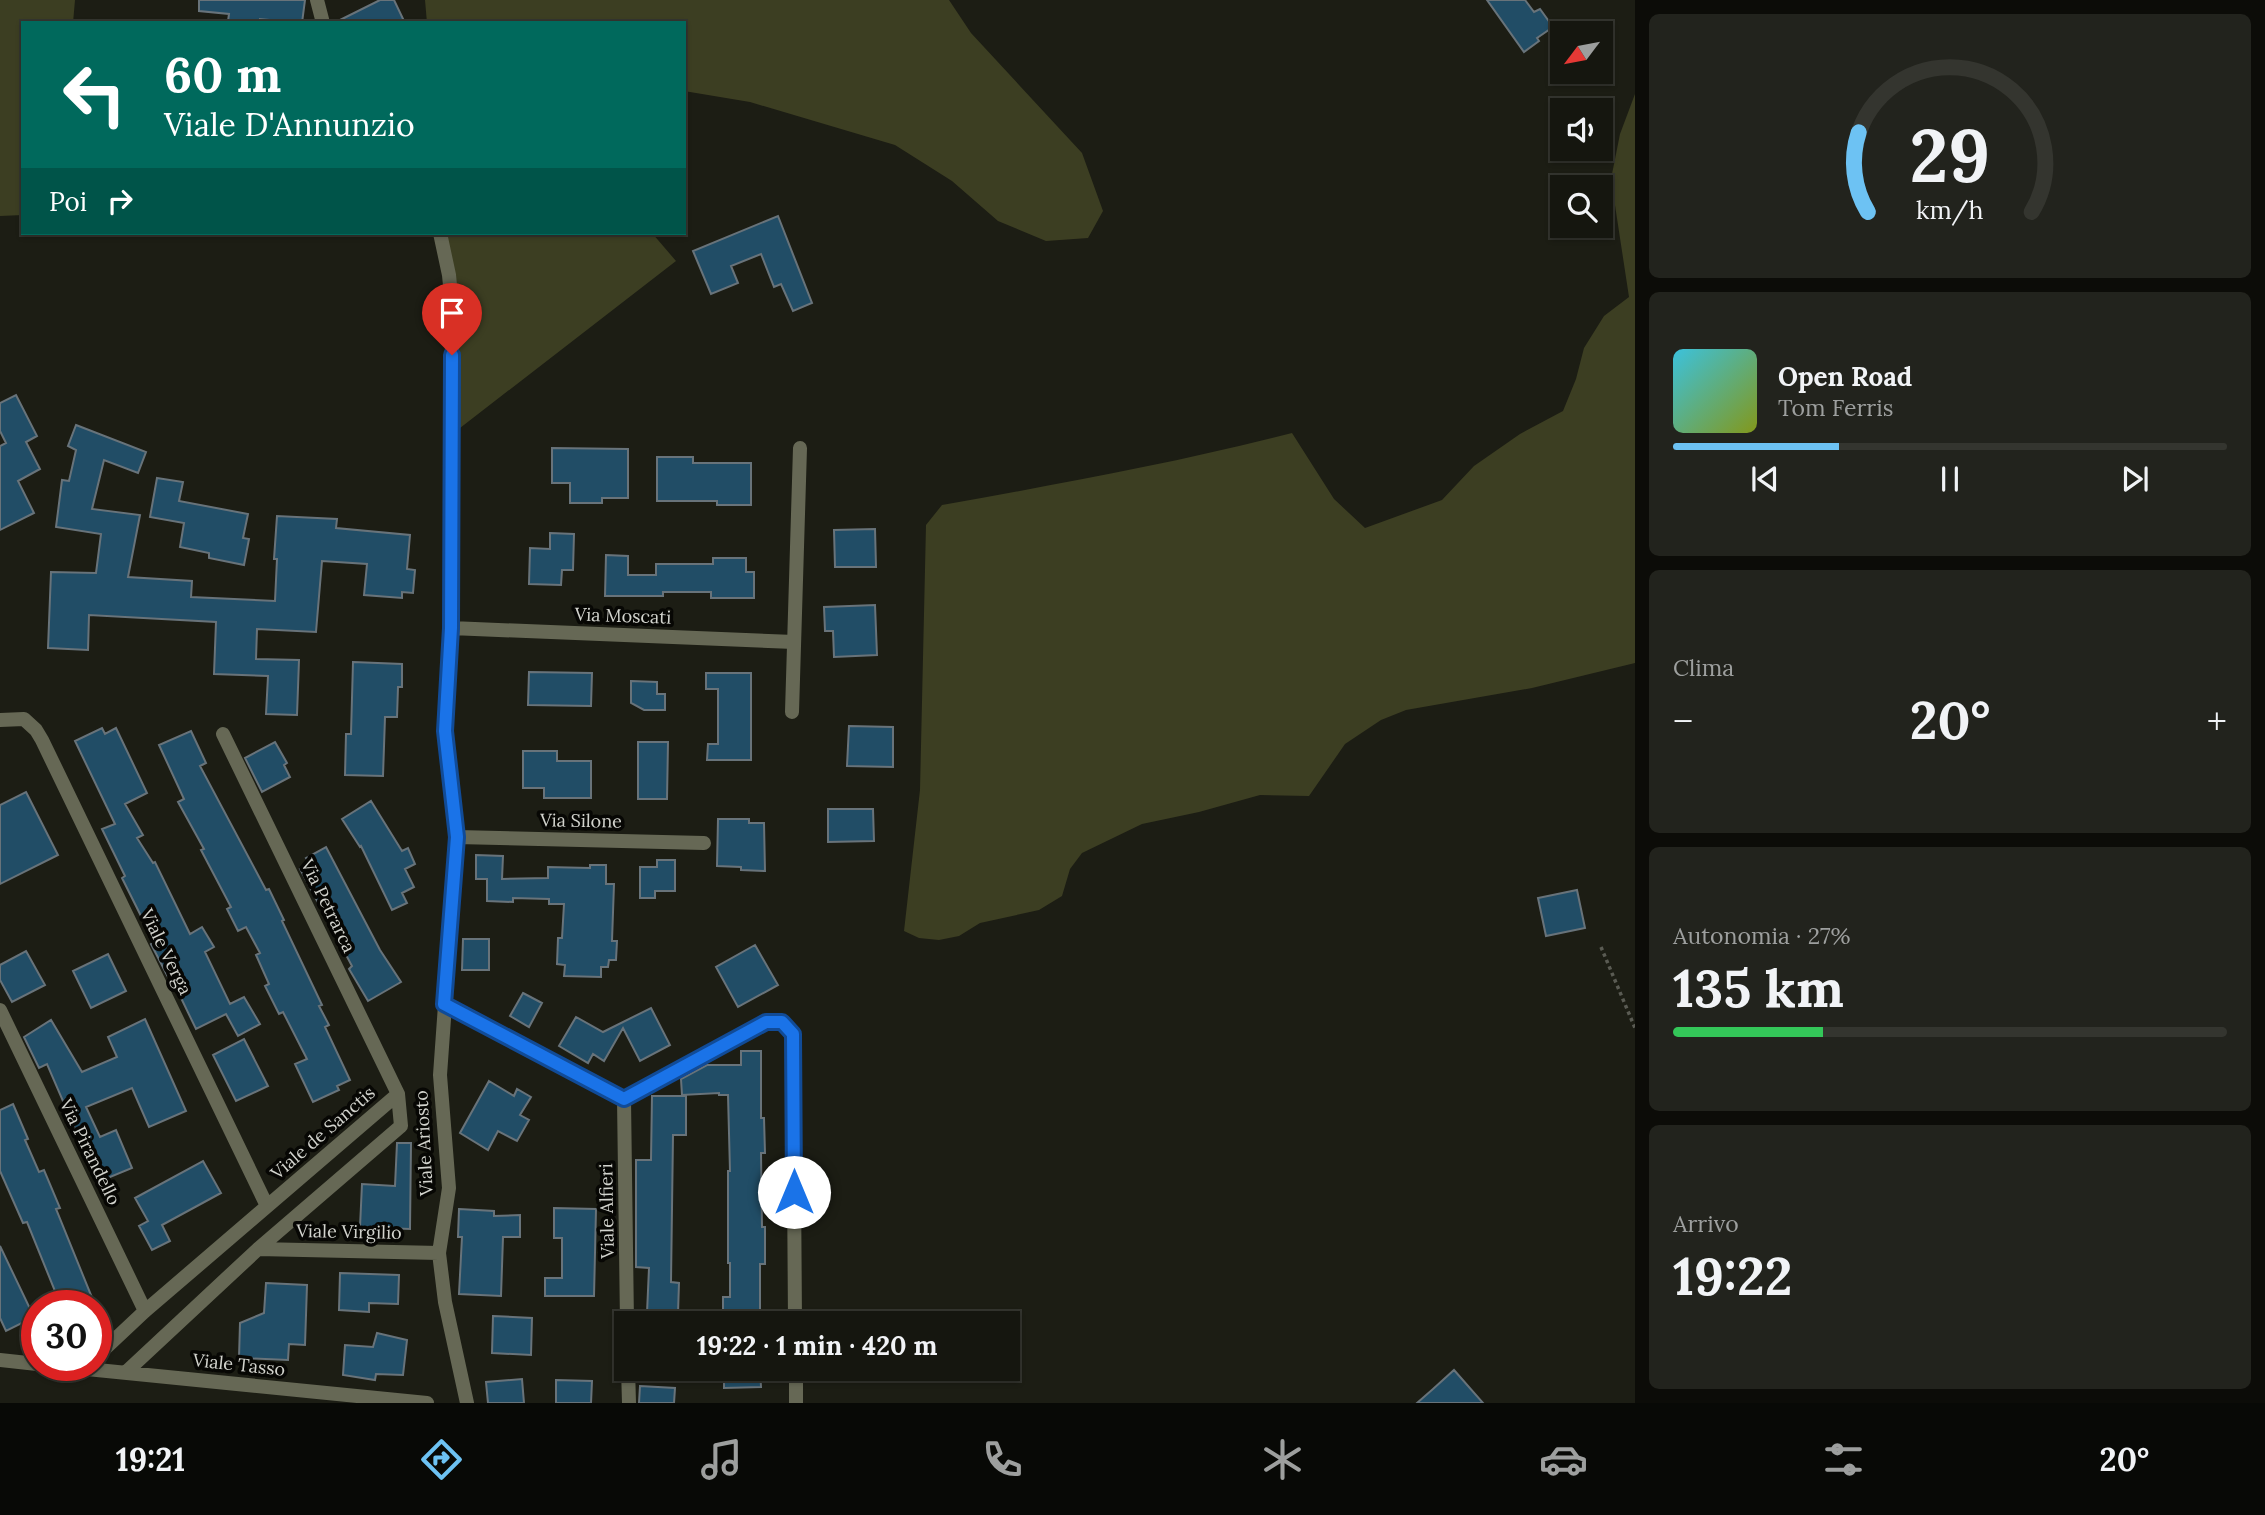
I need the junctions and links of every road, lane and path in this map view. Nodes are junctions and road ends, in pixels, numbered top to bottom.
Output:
1 (317, 0) edge
2 (322, 21) edge
3 (440, 235) edge
4 (800, 448) dead end
5 (451, 628) junction
6 (794, 642) junction
7 (792, 712) dead end
8 (0, 720) edge
9 (223, 734) dead end
10 (457, 837) junction
11 (704, 843) dead end
12 (1601, 947) dead end
13 (444, 1004) junction
14 (0, 1010) edge
15 (1635, 1028) edge
16 (398, 1094) junction
17 (624, 1099) junction
18 (268, 1206) junction
19 (258, 1249) junction
20 (439, 1253) junction
21 (145, 1311) junction
22 (628, 1311) edge
23 (795, 1311) edge
24 (112, 1342) edge
25 (2, 1357) edge
26 (21, 1361) edge
27 (112, 1371) edge
28 (125, 1373) junction
29 (628, 1381) edge
30 (796, 1381) edge
31 (427, 1403) edge
32 (467, 1403) edge
33 (629, 1403) edge
34 (796, 1403) edge

1 - 2 street
3 - 5 street, Viale Ariosto
4 - 6 street
5 - 6 street, Via Moscati
5 - 10 street, Viale Ariosto
6 - 7 street
8 - 18 street, Viale Verga
9 - 16 street, Via Petrarca
10 - 11 street, Via Silone
10 - 13 street, Viale Ariosto
12 - 15 path
13 - 17 street
13 - 20 street, Viale Ariosto
14 - 21 street, Via Pirandello
16 - 18 street, Viale de Sanctis
16 - 19 street, Viale de Sanctis
17 - 22 street, Viale Alfieri
17 - 23 street
18 - 21 street, Viale de Sanctis
19 - 20 street, Viale Virgilio
19 - 28 street, Viale de Sanctis
20 - 32 street, Viale Ariosto
21 - 24 street, Viale de Sanctis
25 - 26 street
27 - 28 street, Viale Tasso
28 - 31 street, Viale Tasso
29 - 33 street
30 - 34 street

